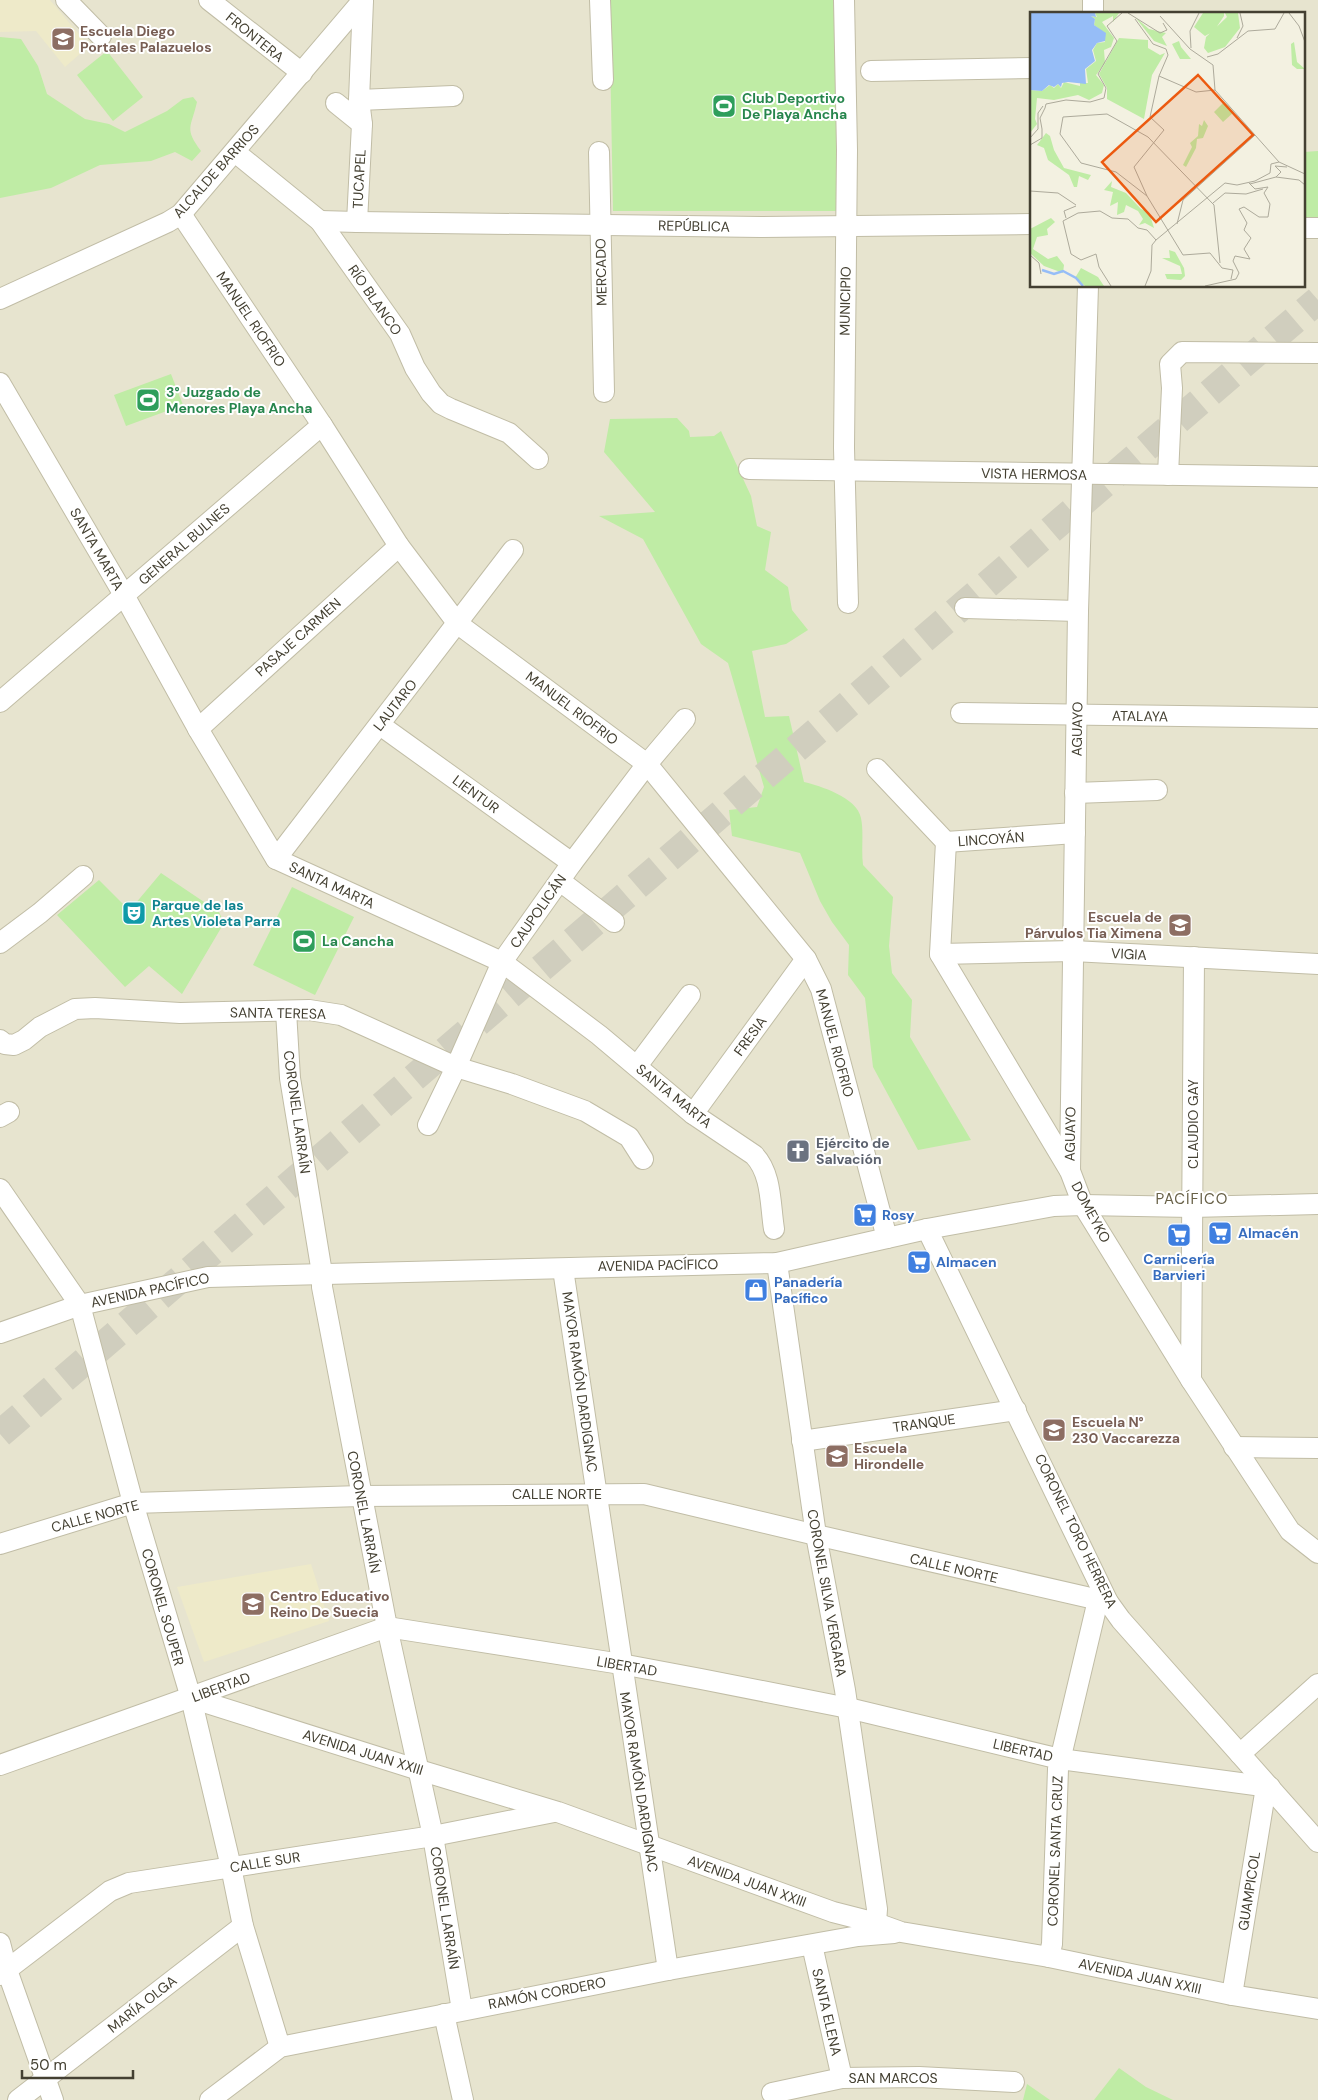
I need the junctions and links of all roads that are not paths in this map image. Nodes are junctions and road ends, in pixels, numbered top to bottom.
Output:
1 (66, 0) edge
2 (209, 0) edge
3 (600, 0) edge
4 (844, 0) edge
5 (363, 1) edge
6 (101, 36) dead end
7 (1030, 68) edge
8 (871, 71) dead end
9 (302, 73) junction
10 (602, 80) dead end
11 (454, 96) dead end
12 (359, 100) junction
13 (336, 103) dead end
14 (362, 124) junction
15 (235, 152) junction
16 (599, 152) dead end
17 (180, 214) junction
18 (320, 221) junction
19 (357, 222) junction
20 (1030, 224) edge
21 (599, 225) junction
22 (846, 225) junction
23 (1088, 288) edge
24 (0, 299) edge
25 (1318, 353) edge
26 (0, 383) edge
27 (604, 392) dead end
28 (322, 425) junction
29 (538, 459) dead end
30 (749, 469) dead end
31 (844, 470) junction
32 (1083, 474) junction
33 (1168, 475) junction
34 (1318, 476) edge
35 (399, 546) junction
36 (514, 550) dead end
37 (124, 595) junction
38 (848, 603) dead end
39 (965, 608) dead end
40 (1078, 611) junction
41 (458, 624) junction
42 (0, 702) edge
43 (961, 713) dead end
44 (1078, 715) junction
45 (1318, 718) edge
46 (685, 719) dead end
47 (380, 725) junction
48 (198, 729) junction
49 (647, 764) junction
50 (878, 769) dead end
51 (1157, 790) dead end
52 (1075, 793) junction
53 (1075, 833) junction
54 (946, 842) junction
55 (276, 859) junction
56 (572, 863) junction
57 (84, 876) dead end
58 (560, 881) junction
59 (614, 922) dead end
60 (0, 943) edge
61 (1073, 951) junction
62 (940, 954) junction
63 (1194, 958) junction
64 (806, 959) junction
65 (502, 962) junction
66 (1318, 964) edge
67 (690, 995) dead end
68 (286, 1010) junction
69 (3, 1042) edge
70 (637, 1066) junction
71 (456, 1067) junction
72 (693, 1114) junction
73 (428, 1125) dead end
74 (643, 1159) dead end
75 (1070, 1171) junction
76 (0, 1189) edge
77 (1083, 1204) junction
78 (1318, 1204) edge
79 (1192, 1207) junction
80 (774, 1229) dead end
81 (927, 1230) junction
82 (887, 1238) junction
83 (777, 1263) junction
84 (563, 1269) junction
85 (322, 1273) junction
86 (80, 1305) junction
87 (0, 1333) edge
88 (1191, 1380) junction
89 (1016, 1410) junction
90 (802, 1441) junction
91 (1234, 1447) junction
92 (1318, 1448) edge
93 (597, 1493) junction
94 (361, 1496) junction
95 (133, 1503) junction
96 (816, 1536) junction
97 (0, 1544) edge
98 (1318, 1553) edge
99 (1103, 1601) junction
100 (387, 1627) junction
101 (621, 1664) junction
102 (1318, 1684) edge
103 (191, 1698) junction
104 (848, 1708) junction
105 (1240, 1754) junction
106 (1060, 1759) junction
107 (0, 1765) edge
108 (419, 1770) junction
109 (1268, 1787) junction
110 (558, 1812) junction
111 (433, 1836) junction
112 (1318, 1842) edge
113 (649, 1845) junction
114 (231, 1867) junction
115 (876, 1923) junction
116 (243, 1926) junction
117 (901, 1932) junction
118 (0, 1943) edge
119 (812, 1945) junction
120 (1049, 1957) junction
121 (668, 1970) junction
122 (4, 1973) edge
123 (1232, 1995) junction
124 (1318, 2009) edge
125 (453, 2012) junction
126 (280, 2047) junction
127 (842, 2078) junction
128 (44, 2080) junction
129 (1014, 2082) dead end
130 (772, 2092) dead end
131 (18, 2100) edge
132 (53, 2100) edge
133 (210, 2100) edge
134 (463, 2100) edge

1 - 6 street
2 - 9 street, FRONTERA
3 - 10 street
4 - 22 street, MUNICIPIO
5 - 9 street, ALCALDE BARRIOS
5 - 12 street, TUCAPEL
7 - 8 street
9 - 15 street, ALCALDE BARRIOS
11 - 12 street
12 - 14 street, TUCAPEL
13 - 14 street
14 - 19 street, TUCAPEL
15 - 17 street, ALCALDE BARRIOS
15 - 18 street, RÍO BLANCO
16 - 21 street, MERCADO
17 - 24 street, ALCALDE BARRIOS
17 - 28 street, MANUEL RIOFRIO
18 - 19 street, TUCAPEL
18 - 29 street, RÍO BLANCO
19 - 21 street, REPÚBLICA
20 - 22 street, REPÚBLICA
21 - 22 street, REPÚBLICA
21 - 27 street, MERCADO
22 - 31 street, MUNICIPIO
23 - 32 street, AGUAYO
25 - 33 street
26 - 37 street, SANTA MARTA
28 - 35 street, MANUEL RIOFRIO
28 - 37 street, GENERAL BULNES
30 - 31 street, VISTA HERMOSA
31 - 32 street, VISTA HERMOSA
31 - 38 street, MUNICIPIO
32 - 33 street, VISTA HERMOSA
32 - 40 street, AGUAYO
33 - 34 street, VISTA HERMOSA
35 - 41 street, MANUEL RIOFRIO
35 - 48 street, PASAJE CARMEN
36 - 41 street, LAUTARO
37 - 42 street, GENERAL BULNES
37 - 48 street, SANTA MARTA
39 - 40 street
40 - 44 street, AGUAYO
41 - 47 street, LAUTARO
41 - 49 street, MANUEL RIOFRIO
43 - 44 street, ATALAYA
44 - 45 street, ATALAYA
44 - 52 street, AGUAYO
46 - 49 street, CAUPOLICÁN
47 - 55 street, LAUTARO
47 - 56 street, LIENTUR
48 - 55 street, SANTA MARTA
49 - 56 street, CAUPOLICÁN
49 - 64 street, MANUEL RIOFRIO
50 - 54 street, LINCOYÁN
51 - 52 street
52 - 53 street, AGUAYO
53 - 54 street, LINCOYÁN
53 - 61 street, AGUAYO
54 - 62 street
55 - 65 street, SANTA MARTA
56 - 58 street, CAUPOLICÁN
57 - 60 street
58 - 59 street
58 - 65 street, CAUPOLICÁN
61 - 62 street, VIGIA
61 - 63 street, VIGIA
61 - 75 street, AGUAYO
62 - 75 street, DOMEYKO
63 - 66 street, VIGIA
63 - 79 street, CLAUDIO GAY
64 - 72 street, FRESIA
64 - 82 street, MANUEL RIOFRIO
65 - 70 street, SANTA MARTA
65 - 71 street, CAUPOLICÁN
67 - 70 street
68 - 69 street, SANTA TERESA
68 - 71 street, SANTA TERESA
68 - 85 street, CORONEL LARRAÍN
70 - 72 street, SANTA MARTA
71 - 73 street, CAUPOLICÁN
71 - 74 street, SANTA TERESA
72 - 80 street, SANTA MARTA
75 - 77 street, DOMEYKO
76 - 86 street, CORONEL SOUPER
77 - 79 street, AVENIDA PACÍFICO
77 - 81 street, AVENIDA PACÍFICO
77 - 88 street, DOMEYKO
78 - 79 street, AVENIDA PACÍFICO
79 - 88 street, CLAUDIO GAY
81 - 82 street, AVENIDA PACÍFICO
81 - 89 street, CORONEL TORO HERRERA
82 - 83 street, AVENIDA PACÍFICO
83 - 84 street, AVENIDA PACÍFICO
83 - 90 street, CORONEL SILVA VERGARA
84 - 85 street, AVENIDA PACÍFICO
84 - 93 street, MAYOR RAMÓN DARDIGNAC
85 - 86 street, AVENIDA PACÍFICO
85 - 94 street, CORONEL LARRAÍN
86 - 87 street, AVENIDA PACÍFICO
86 - 95 street, CORONEL SOUPER
88 - 91 street, DOMEYKO
89 - 90 street, TRANQUE
89 - 99 street, CORONEL TORO HERRERA
90 - 96 street, CORONEL SILVA VERGARA
91 - 92 street
91 - 98 street, DOMEYKO
93 - 94 street, CALLE NORTE
93 - 96 street, CALLE NORTE
93 - 101 street, MAYOR RAMÓN DARDIGNAC
94 - 95 street, CALLE NORTE
94 - 100 street, CORONEL LARRAÍN
95 - 97 street, CALLE NORTE
95 - 103 street, CORONEL SOUPER
96 - 99 street, CALLE NORTE
96 - 104 street, CORONEL SILVA VERGARA
99 - 105 street, CORONEL TORO HERRERA
99 - 106 street, CORONEL SANTA CRUZ
100 - 101 street, LIBERTAD
100 - 103 street, LIBERTAD
100 - 108 street, CORONEL LARRAÍN
101 - 104 street, LIBERTAD
101 - 113 street, MAYOR RAMÓN DARDIGNAC
102 - 105 street
103 - 107 street, LIBERTAD
103 - 108 street, AVENIDA JUAN XXIII
103 - 114 street, CORONEL SOUPER
104 - 106 street, LIBERTAD
104 - 115 street, CORONEL SILVA VERGARA
105 - 109 street, CORONEL TORO HERRERA
106 - 109 street, LIBERTAD
106 - 120 street, CORONEL SANTA CRUZ
108 - 110 street, AVENIDA JUAN XXIII
108 - 111 street, CORONEL LARRAÍN
109 - 112 street, CORONEL TORO HERRERA
109 - 123 street, GUAMPICOL
110 - 111 street, CALLE SUR
110 - 113 street, AVENIDA JUAN XXIII
111 - 114 street, CALLE SUR
111 - 125 street, CORONEL LARRAÍN
113 - 115 street, AVENIDA JUAN XXIII
113 - 121 street, MAYOR RAMÓN DARDIGNAC
114 - 116 street, CORONEL SOUPER
114 - 122 street, CALLE SUR
115 - 117 street, AVENIDA JUAN XXIII
116 - 126 street, CORONEL SOUPER
116 - 128 street, MARÍA OLGA
117 - 119 street, RAMÓN CORDERO
117 - 120 street, AVENIDA JUAN XXIII
118 - 122 street
119 - 121 street, RAMÓN CORDERO
119 - 127 street, SANTA ELENA
120 - 123 street, AVENIDA JUAN XXIII
121 - 125 street, RAMÓN CORDERO
122 - 128 street
123 - 124 street, AVENIDA JUAN XXIII
125 - 126 street, RAMÓN CORDERO
125 - 134 street, CORONEL LARRAÍN
126 - 133 street, RAMÓN CORDERO
127 - 129 street, SAN MARCOS
127 - 130 street, SAN MARCOS
128 - 131 street, MARÍA OLGA
128 - 132 street

